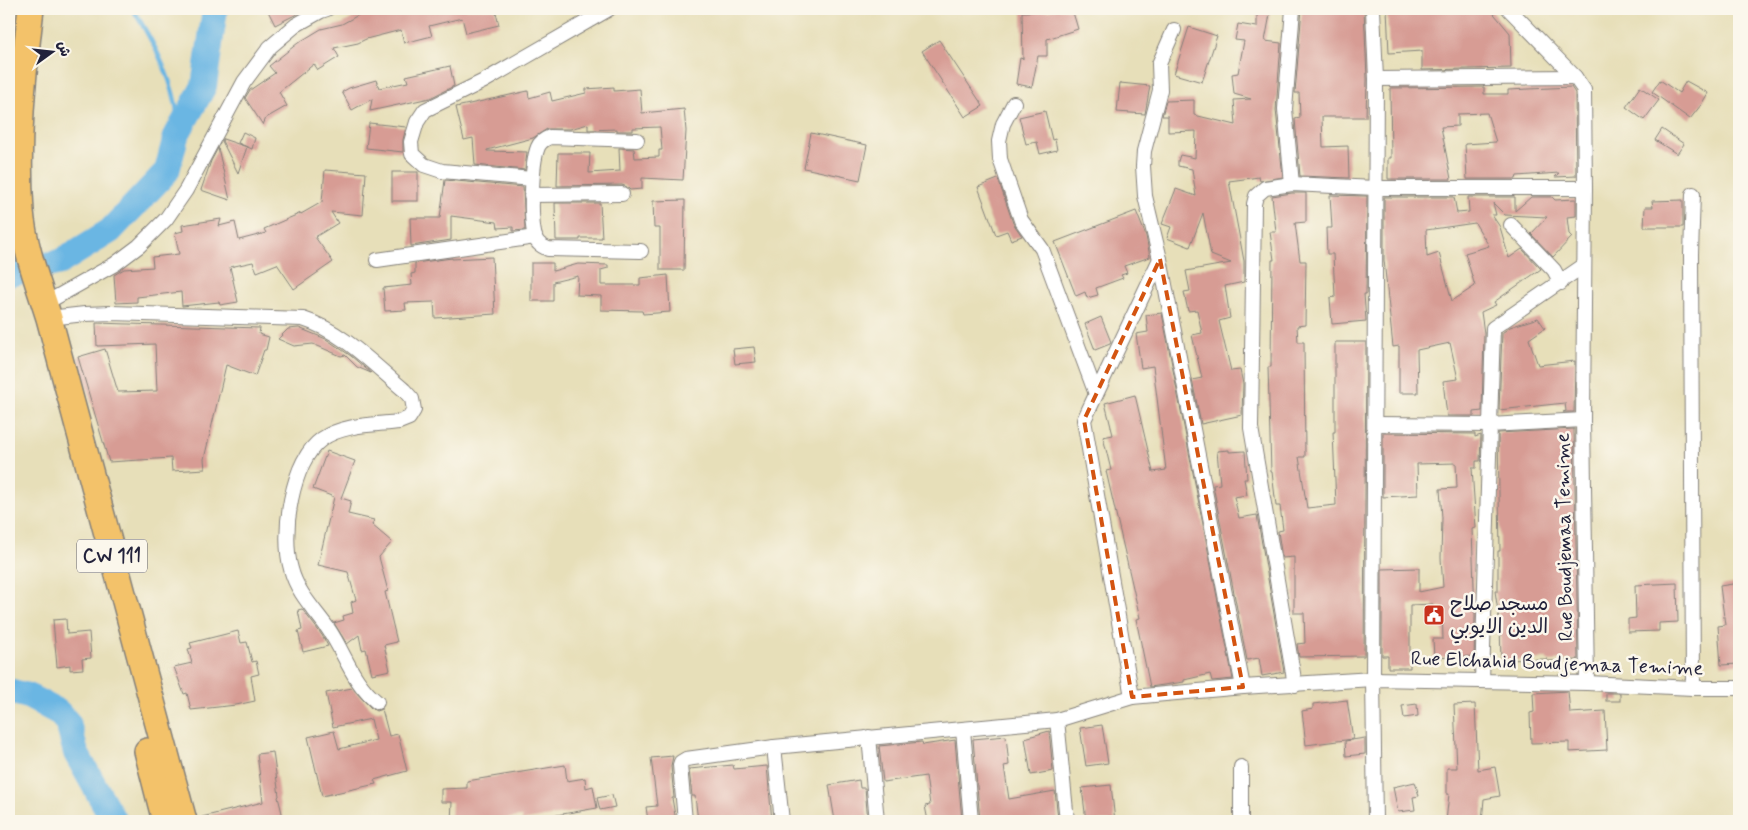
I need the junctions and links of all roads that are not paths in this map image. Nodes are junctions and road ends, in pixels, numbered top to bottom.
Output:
1 (18, 9) edge
2 (31, 9) edge
3 (327, 9) edge
4 (609, 9) edge
5 (1293, 9) edge
6 (1373, 9) edge
7 (1509, 9) edge
8 (1174, 30) dead end
9 (1575, 77) junction
10 (9, 78) edge
11 (1376, 79) junction
12 (1014, 104) dead end
13 (637, 140) dead end
14 (532, 179) junction
15 (1292, 184) junction
16 (1375, 188) junction
17 (1586, 188) junction
18 (531, 194) junction
19 (622, 194) dead end
20 (1692, 194) dead end
21 (1511, 225) dead end
22 (535, 237) junction
23 (17, 246) edge
24 (641, 251) dead end
25 (1160, 259) junction
26 (377, 260) dead end
27 (1584, 266) junction
28 (1560, 283) junction
29 (40, 302) junction
30 (1096, 394) junction
31 (1583, 420) junction
32 (1375, 424) junction
33 (1489, 425) junction
34 (1373, 679) junction
35 (1482, 681) junction
36 (1587, 683) junction
37 (1296, 685) junction
38 (1243, 687) junction
39 (1693, 688) junction
40 (1739, 688) edge
41 (1132, 698) junction
42 (377, 702) dead end
43 (1057, 720) junction
44 (963, 730) junction
45 (869, 737) junction
46 (774, 746) junction
47 (1241, 767) dead end
48 (165, 821) edge
49 (184, 821) edge
50 (685, 821) edge
51 (782, 821) edge
52 (877, 821) edge
53 (971, 821) edge
54 (1067, 821) edge
55 (1241, 821) edge
56 (1375, 821) edge

1 - 10 highway
2 - 23 highway, CW 111
3 - 29 street
4 - 14 street
5 - 15 street
6 - 11 street
7 - 9 street, Rue Boudjemaa Temime
8 - 25 street
9 - 11 street
9 - 17 street, Rue Boudjemaa Temime
11 - 16 street
12 - 30 street
13 - 14 street
14 - 18 street
15 - 16 street
15 - 37 street
16 - 17 street
16 - 32 street
17 - 27 street, Rue Boudjemaa Temime
18 - 19 street
18 - 22 street
20 - 39 street
21 - 28 street
22 - 24 street
22 - 26 street
23 - 29 highway, CW 111
25 - 30 street
25 - 38 street
27 - 28 street
27 - 31 street, Rue Boudjemaa Temime
28 - 33 street
29 - 42 street
29 - 48 highway, CW 111
29 - 49 highway, CW 111
30 - 41 street
31 - 33 street, Rue Boudjemaa Temime
31 - 36 street, Rue Boudjemaa Temime
32 - 33 street, Rue Boudjemaa Temime
32 - 34 street
33 - 35 street
34 - 35 street, Rue Elchahid Boudjemaa Temime
34 - 37 street, Rue Elchahid Boudjemaa Temime
34 - 56 street
35 - 36 street, Rue Elchahid Boudjemaa Temime
36 - 39 street, Rue Elchahid Boudjemaa Temime
37 - 38 street, Rue Elchahid Boudjemaa Temime
38 - 41 street, Rue Elchahid Boudjemaa Temime
39 - 40 street, Rue Elchahid Boudjemaa Temime
41 - 43 street, Rue Elchahid Boudjemaa Temime
43 - 44 street, Rue Elchahid Boudjemaa Temime
43 - 54 street
44 - 45 street, Rue Elchahid Boudjemaa Temime
44 - 53 street
45 - 46 street, Rue Elchahid Boudjemaa Temime
45 - 52 street
46 - 50 street, Rue Elchahid Boudjemaa Temime
46 - 51 street
47 - 55 street

